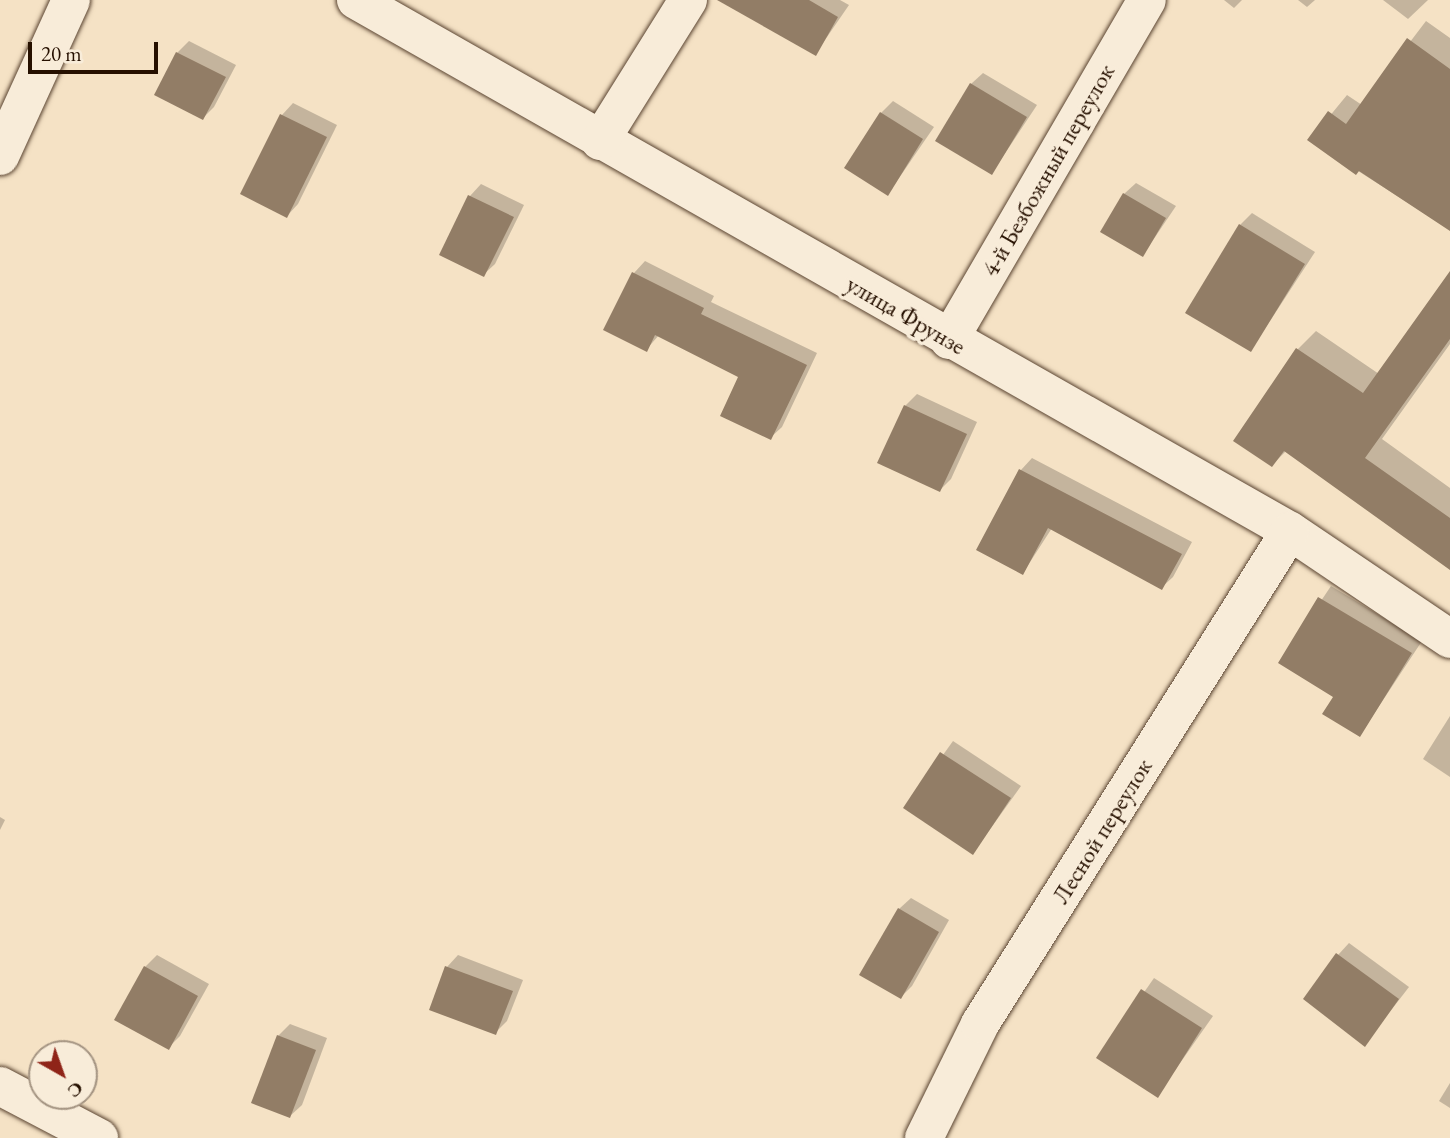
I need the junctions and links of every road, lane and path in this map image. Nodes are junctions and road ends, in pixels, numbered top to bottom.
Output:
1 (71, 0) edge
2 (356, 0) edge
3 (688, 0) edge
4 (1147, 0) edge
5 (600, 141) junction
6 (0, 156) edge
7 (949, 340) junction
8 (1290, 531) junction
9 (1450, 639) edge
10 (0, 1086) edge
11 (99, 1138) edge
12 (924, 1138) edge

1 - 6 street
2 - 5 street, улица Фрунзе
3 - 5 street
4 - 7 street, 4-й Безбожный переулок
5 - 7 street, улица Фрунзе
7 - 8 street, улица Фрунзе
8 - 9 street, улица Фрунзе
8 - 12 street, Лесной переулок
10 - 11 street

